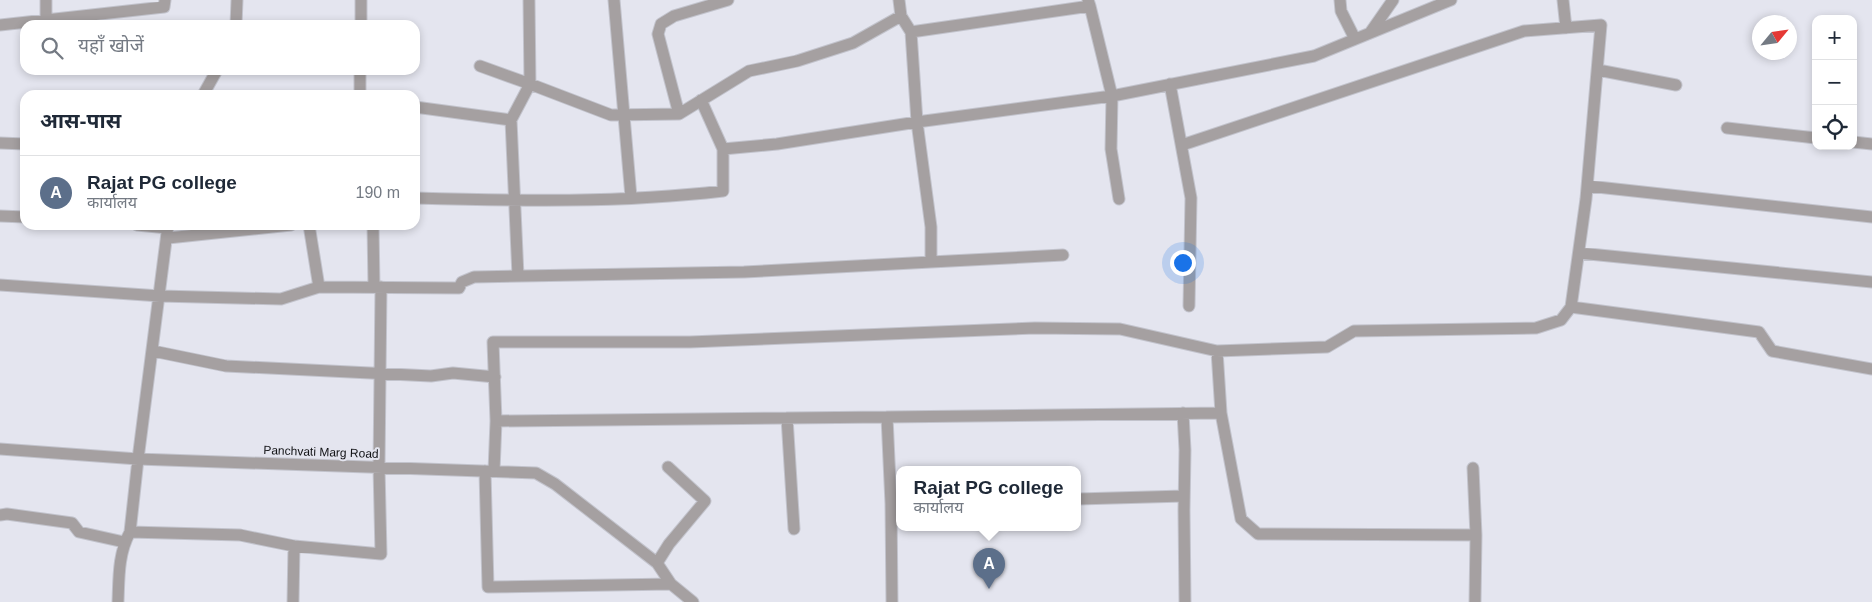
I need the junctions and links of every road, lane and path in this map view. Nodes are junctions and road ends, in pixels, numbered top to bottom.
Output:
1 (46, 0) edge
2 (165, 0) edge
3 (238, 0) edge
4 (361, 0) edge
5 (529, 0) edge
6 (614, 0) edge
7 (728, 0) edge
8 (899, 0) edge
9 (1340, 0) edge
10 (1393, 0) edge
11 (1451, 0) edge
12 (1563, 0) edge
13 (1089, 3) edge
14 (900, 16) junction
15 (46, 19) junction
16 (38, 20) edge
17 (236, 20) edge
18 (360, 20) edge
19 (20, 22) edge
20 (0, 25) edge
21 (1566, 28) junction
22 (910, 32) junction
23 (1370, 33) junction
24 (1355, 39) junction
25 (480, 66) dead end
26 (1598, 70) junction
27 (214, 75) edge
28 (360, 75) edge
29 (530, 84) junction
30 (1170, 84) junction
31 (1676, 85) dead end
32 (205, 90) edge
33 (360, 90) edge
34 (1112, 96) junction
35 (701, 100) junction
36 (420, 108) edge
37 (679, 114) junction
38 (624, 115) junction
39 (511, 120) junction
40 (917, 122) junction
41 (1727, 128) dead end
42 (1812, 138) edge
43 (0, 142) edge
44 (1857, 142) edge
45 (20, 144) edge
46 (1872, 144) edge
47 (1182, 145) junction
48 (723, 149) junction
49 (1588, 186) junction
50 (631, 197) junction
51 (420, 198) edge
52 (1119, 199) dead end
53 (515, 200) junction
54 (0, 216) edge
55 (20, 217) edge
56 (1872, 217) edge
57 (168, 230) edge
58 (310, 230) edge
59 (373, 230) edge
60 (1579, 253) junction
61 (1063, 255) dead end
62 (931, 262) junction
63 (518, 276) junction
64 (1872, 282) edge
65 (0, 285) edge
66 (319, 287) junction
67 (377, 287) junction
68 (160, 296) junction
69 (1189, 306) dead end
70 (1571, 307) junction
71 (153, 351) junction
72 (1217, 351) junction
73 (1872, 369) edge
74 (380, 373) junction
75 (495, 377) junction
76 (1221, 412) junction
77 (1183, 413) junction
78 (787, 418) junction
79 (887, 418) junction
80 (496, 421) junction
81 (0, 449) edge
82 (138, 460) junction
83 (379, 467) junction
84 (668, 467) dead end
85 (1473, 468) dead end
86 (490, 471) junction
87 (1184, 496) junction
88 (1081, 499) edge
89 (895, 504) edge
90 (0, 516) edge
91 (794, 529) dead end
92 (1476, 535) junction
93 (127, 537) junction
94 (294, 546) junction
95 (656, 563) junction
96 (672, 584) junction
97 (118, 602) edge
98 (293, 602) edge
99 (693, 602) edge
100 (892, 602) edge
101 (1185, 602) edge
102 (1475, 602) edge

1 - 15 street
2 - 15 street
3 - 17 street
4 - 18 street
5 - 29 street
6 - 38 street
7 - 37 street
8 - 14 street
9 - 24 street
10 - 23 street
11 - 23 street
12 - 21 street
13 - 22 street
13 - 34 street
14 - 22 street
14 - 35 street
15 - 16 street
19 - 20 street
21 - 26 street
21 - 47 street
22 - 40 street
23 - 24 street
24 - 30 street
25 - 29 street
26 - 31 street
26 - 49 street
27 - 32 street
28 - 33 street
29 - 38 street
29 - 39 street
30 - 34 street
30 - 47 street
34 - 40 street
34 - 52 street
35 - 37 street
35 - 48 street
36 - 39 street
37 - 38 street
38 - 50 street
39 - 53 street
40 - 48 street
40 - 62 street
41 - 42 street
43 - 45 street
44 - 46 street
47 - 69 street
48 - 50 street
49 - 56 street
49 - 60 street
50 - 53 street
51 - 53 street
53 - 63 street
54 - 55 street
57 - 68 street
58 - 66 street
59 - 67 street
60 - 64 street
60 - 70 street
61 - 62 street
62 - 63 street
63 - 67 street
65 - 68 street
66 - 67 street
66 - 68 street
67 - 74 street
68 - 71 street
70 - 72 street
70 - 73 street
71 - 74 street
71 - 82 street
72 - 75 street
72 - 76 street
74 - 75 street
74 - 83 street
75 - 80 street
76 - 77 street
76 - 92 street
77 - 79 street
77 - 87 street
78 - 79 street
78 - 80 street
78 - 91 street
79 - 89 street
80 - 86 street
81 - 82 street, Panchvati Marg Road
82 - 83 street, Panchvati Marg Road
82 - 93 street
83 - 86 street, Panchvati Marg Road
83 - 94 street
84 - 95 street
85 - 92 street
86 - 95 street, Panchvati Marg Road
86 - 96 street
87 - 88 street
87 - 101 street
89 - 100 street
90 - 93 street
92 - 102 street
93 - 94 street
93 - 97 street
94 - 98 street
95 - 96 street, Panchvati Marg Road
96 - 99 street, Panchvati Marg Road

